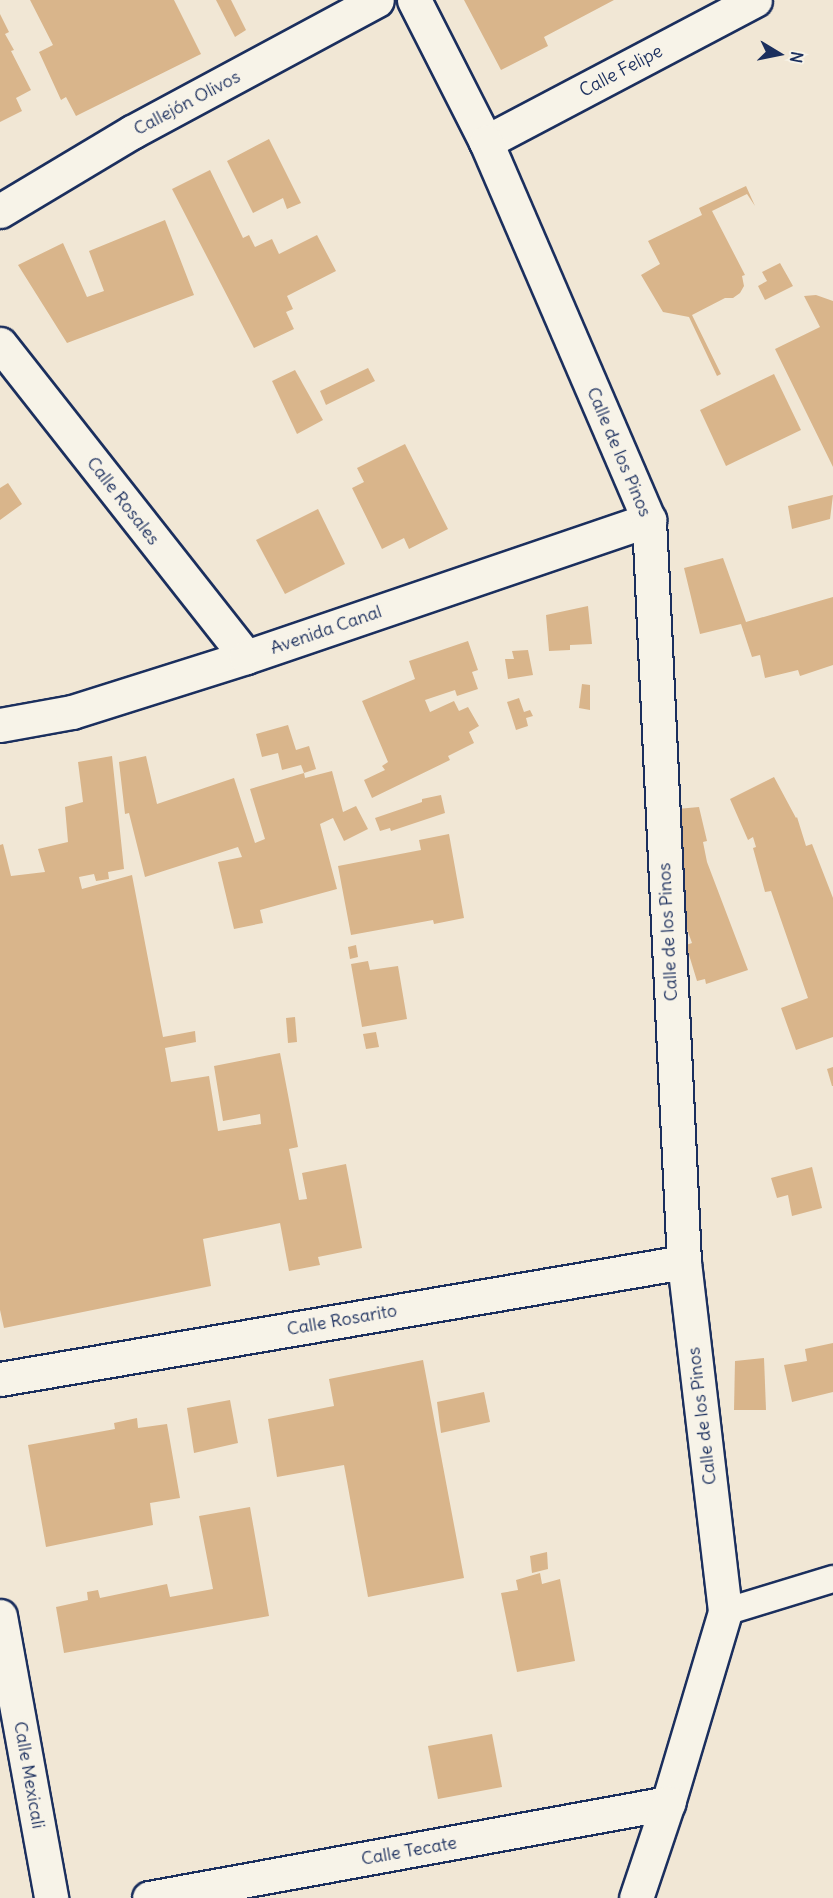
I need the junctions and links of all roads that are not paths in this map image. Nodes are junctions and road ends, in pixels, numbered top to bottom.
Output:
1 (377, 0) edge
2 (414, 0) edge
3 (755, 0) edge
4 (486, 142) junction
5 (0, 211) edge
6 (0, 344) edge
7 (649, 520) junction
8 (246, 657) junction
9 (0, 725) edge
10 (684, 1262) junction
11 (0, 1379) edge
12 (833, 1579) edge
13 (725, 1612) junction
14 (0, 1616) edge
15 (668, 1803) junction
16 (51, 1898) edge
17 (149, 1898) edge
18 (636, 1898) edge

1 - 5 street, Callejón Olivos
2 - 4 street, Calle de los Pinos
3 - 4 street, Calle Felipe
4 - 7 street, Calle de los Pinos
6 - 8 street, Calle Rosales
7 - 8 street, Avenida Canal
7 - 10 street, Calle de los Pinos
8 - 9 street, Avenida Canal
10 - 11 street, Calle Rosarito
10 - 13 street, Calle de los Pinos
12 - 13 lane
13 - 15 street, Calle de los Pinos
14 - 16 street, Calle Mexicali
15 - 17 street, Calle Tecate
15 - 18 street, Calle de los Pinos

